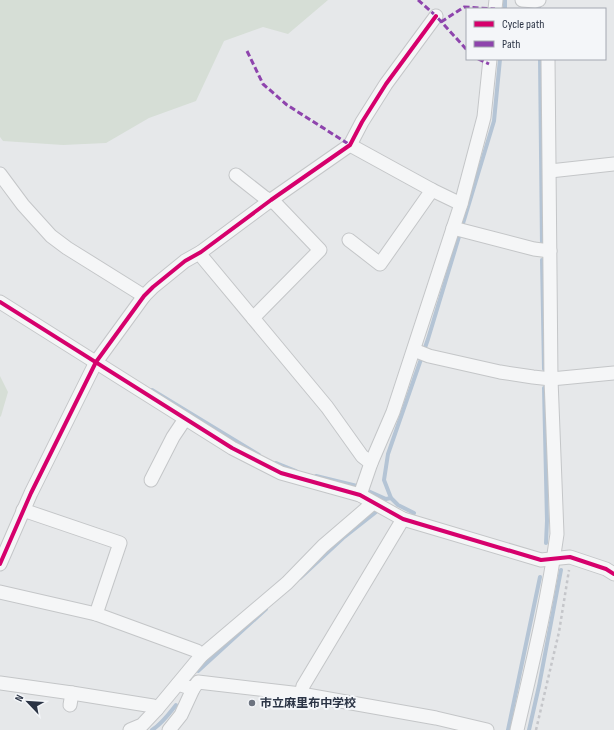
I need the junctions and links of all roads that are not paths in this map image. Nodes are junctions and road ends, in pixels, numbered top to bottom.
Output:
1 (522, 0) edge
2 (539, 0) edge
3 (436, 16) dead end
4 (490, 60) edge
5 (548, 60) edge
6 (350, 145) junction
7 (614, 164) edge
8 (550, 171) junction
9 (0, 174) edge
10 (236, 175) dead end
11 (432, 190) junction
12 (271, 200) junction
13 (461, 204) junction
14 (454, 229) junction
15 (349, 240) dead end
16 (550, 251) junction
17 (201, 252) junction
18 (144, 296) junction
19 (0, 302) edge
20 (252, 318) junction
21 (420, 352) junction
22 (96, 362) junction
23 (614, 373) edge
24 (552, 379) junction
25 (185, 419) junction
26 (371, 463) junction
27 (152, 480) dead end
28 (362, 491) junction
29 (373, 503) junction
30 (23, 510) junction
31 (403, 519) junction
32 (554, 558) junction
33 (0, 564) edge
34 (614, 574) edge
35 (0, 592) edge
36 (96, 614) junction
37 (201, 656) junction
38 (0, 683) edge
39 (178, 684) junction
40 (193, 689) junction
41 (301, 694) junction
42 (157, 709) junction
43 (130, 730) edge
44 (169, 730) edge
45 (487, 730) edge
46 (517, 730) edge

1 - 2 street
3 - 6 street
4 - 13 street
5 - 8 street
6 - 11 street
6 - 12 street
7 - 8 street
8 - 16 street
9 - 18 street
10 - 12 street
11 - 13 street
11 - 15 street
12 - 17 street
12 - 20 street
13 - 14 street
14 - 16 street
14 - 21 street
16 - 24 street
17 - 18 street
17 - 20 street
18 - 22 street
19 - 22 street
20 - 26 street
21 - 24 street
21 - 26 street
22 - 25 street
22 - 30 street
23 - 24 street
24 - 32 street
25 - 27 street
25 - 28 street
26 - 28 street
28 - 29 street
29 - 31 street
29 - 37 street
30 - 33 street
30 - 36 street
31 - 32 street
31 - 41 street
32 - 34 street
32 - 46 street
35 - 36 street
36 - 37 street
37 - 39 street
38 - 42 street
39 - 40 street
39 - 42 street
40 - 41 street
40 - 44 street
41 - 45 street
42 - 43 street

